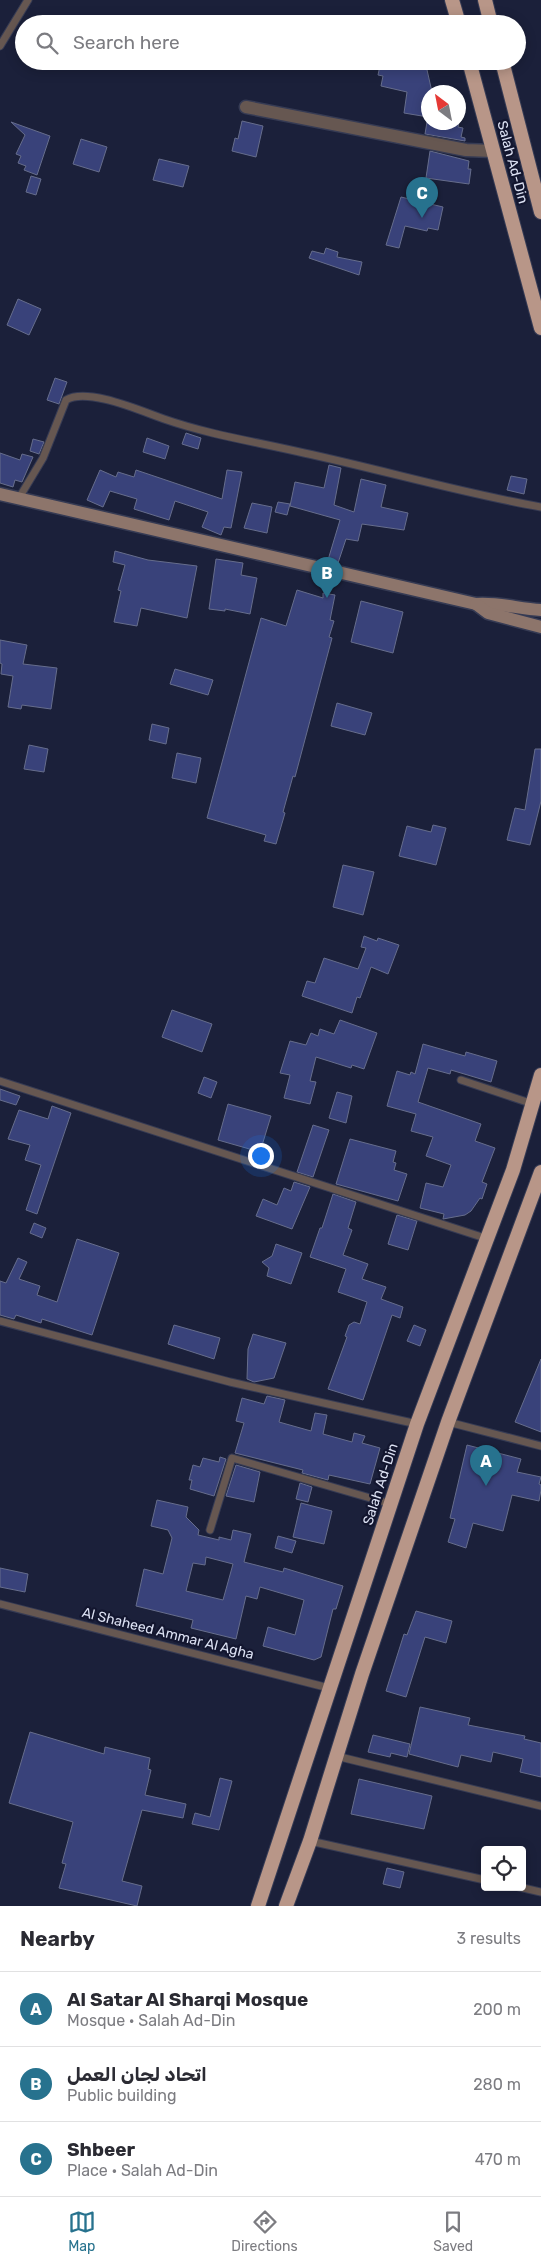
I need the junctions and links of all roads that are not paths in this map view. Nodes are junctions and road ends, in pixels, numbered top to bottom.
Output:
1 (28, 0) edge
2 (452, 0) edge
3 (484, 0) edge
4 (19, 15) edge
5 (456, 15) edge
6 (488, 15) edge
7 (15, 21) edge
8 (0, 46) edge
9 (472, 70) edge
10 (504, 70) edge
11 (246, 106) dead end
12 (494, 151) junction
13 (541, 212) edge
14 (541, 328) edge
15 (0, 494) edge
16 (19, 498) junction
17 (541, 507) edge
18 (476, 604) junction
19 (541, 610) edge
20 (541, 627) edge
21 (541, 1075) edge
22 (461, 1080) dead end
23 (0, 1081) edge
24 (535, 1106) edge
25 (541, 1172) edge
26 (488, 1238) junction
27 (0, 1321) edge
28 (448, 1422) junction
29 (417, 1424) junction
30 (541, 1446) edge
31 (391, 1504) junction
32 (210, 1530) dead end
33 (0, 1604) edge
34 (329, 1688) junction
35 (336, 1756) junction
36 (541, 1806) edge
37 (310, 1841) junction
38 (481, 1879) edge
39 (526, 1889) edge
40 (541, 1892) edge
41 (258, 1906) edge
42 (286, 1906) edge

1 - 4 lane
2 - 5 highway
3 - 6 highway
7 - 8 lane
9 - 12 highway, Salah Ad-Din
10 - 13 highway, Salah Ad-Din
11 - 12 street
12 - 14 highway, Salah Ad-Din
15 - 16 main road
16 - 17 lane
16 - 18 main road
18 - 19 main road
18 - 20 main road
21 - 24 highway, Salah Ad-Din
22 - 24 lane
23 - 26 lane
24 - 26 highway, Salah Ad-Din
25 - 28 highway
26 - 29 highway, Salah Ad-Din
27 - 29 lane
28 - 30 lane
28 - 35 highway
29 - 31 highway, Salah Ad-Din
31 - 32 lane
31 - 34 highway, Salah Ad-Din
33 - 34 lane, Al Shaheed Ammar Al Agha
34 - 41 highway, Salah Ad-Din
35 - 36 lane
35 - 37 highway
37 - 38 lane
37 - 42 highway
39 - 40 lane

